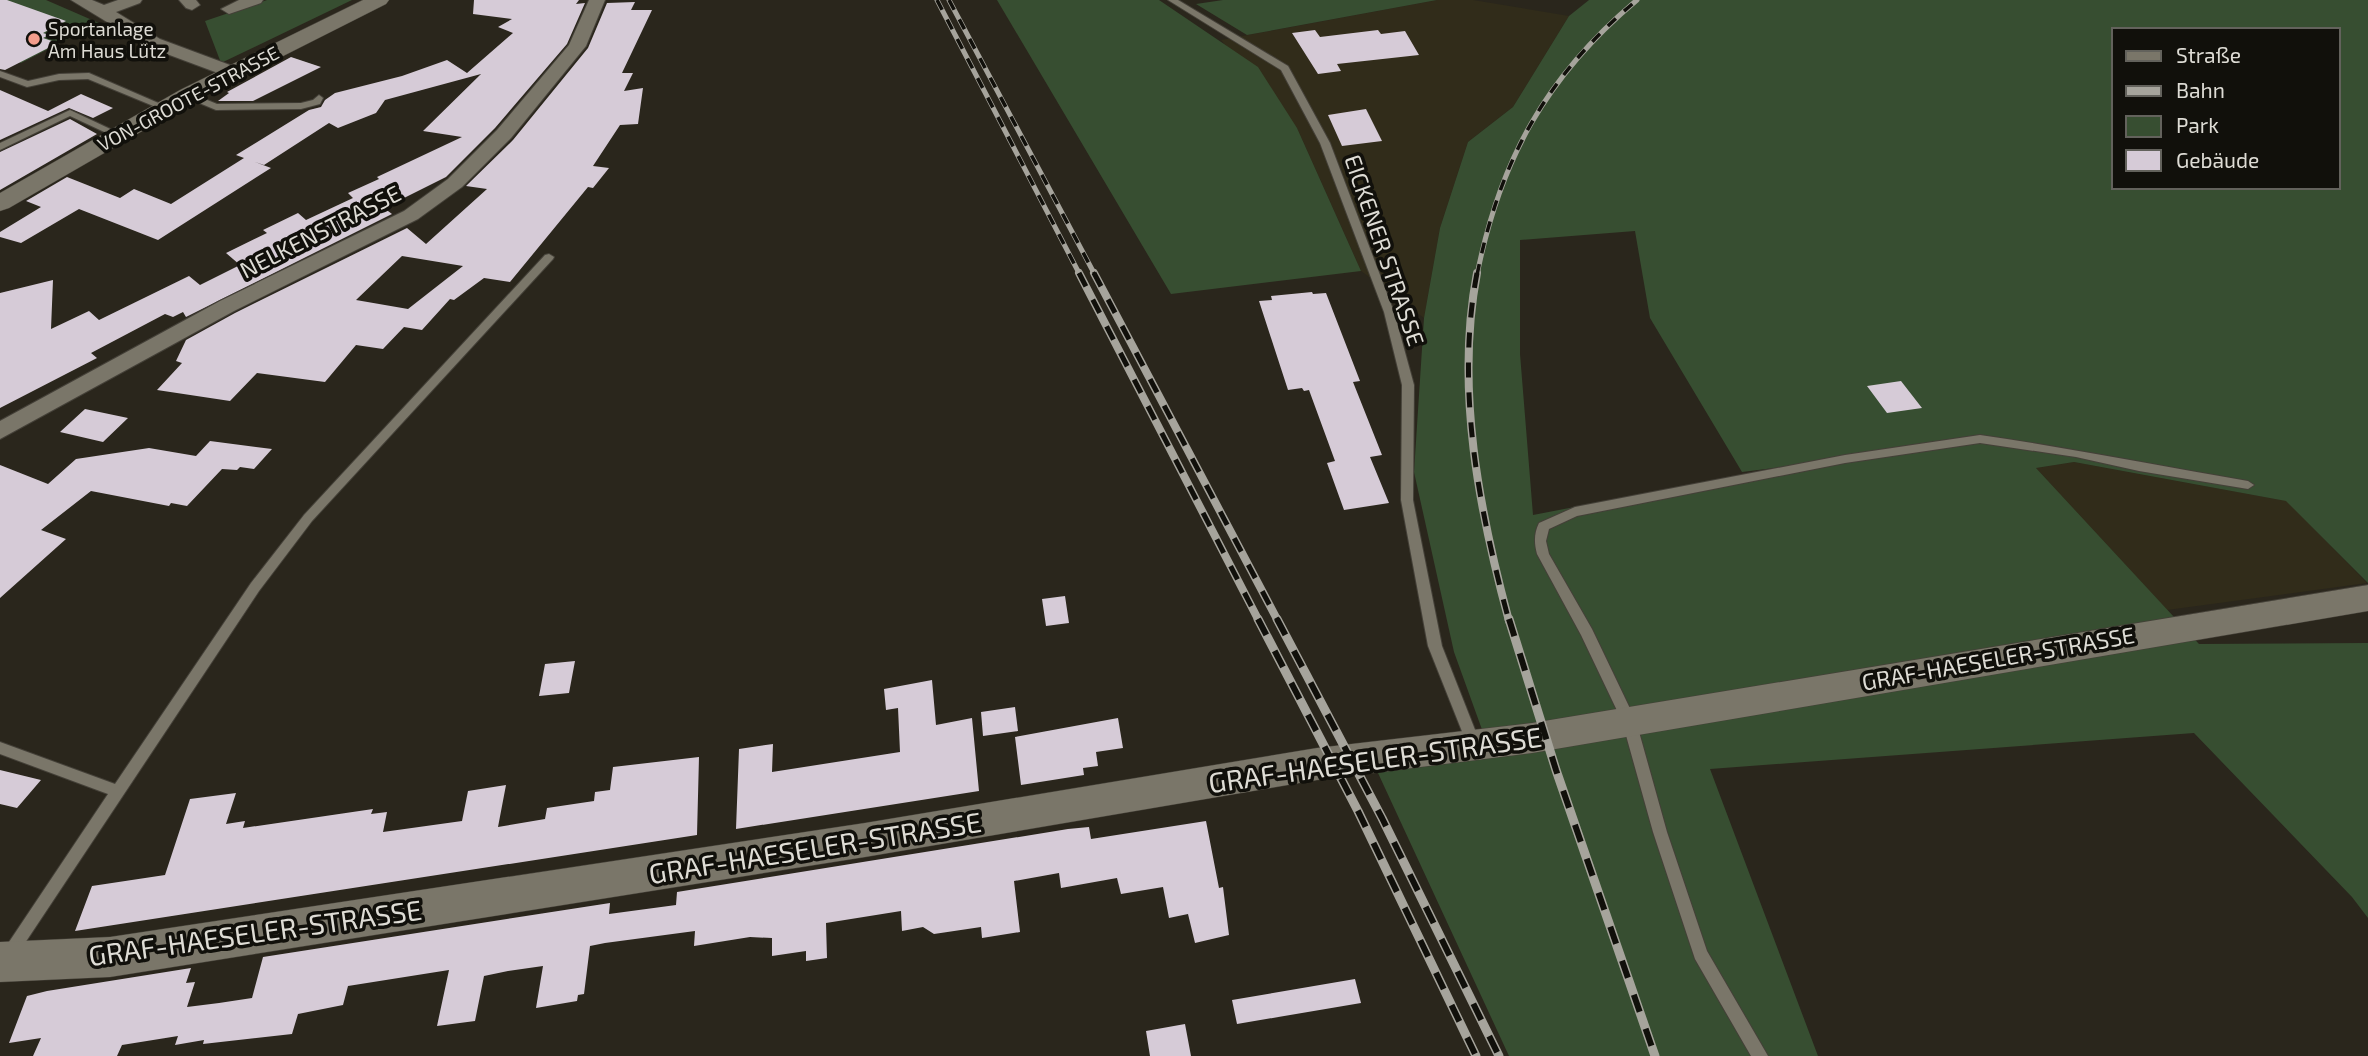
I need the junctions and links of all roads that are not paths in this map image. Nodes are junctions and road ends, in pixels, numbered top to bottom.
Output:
1 (79, 0) edge
2 (134, 0) edge
3 (255, 0) edge
4 (379, 0) edge
5 (597, 0) edge
6 (1172, 0) edge
7 (229, 9) dead end
8 (103, 11) junction
9 (232, 72) junction
10 (0, 74) edge
11 (188, 95) junction
12 (319, 98) dead end
13 (166, 108) junction
14 (118, 135) junction
15 (0, 148) edge
16 (0, 203) edge
17 (549, 257) dead end
18 (0, 431) edge
19 (2248, 485) dead end
20 (2368, 598) edge
21 (1629, 721) junction
22 (1474, 745) junction
23 (0, 748) edge
24 (117, 791) junction
25 (2, 962) edge
26 (1760, 1056) edge

1 - 8 street
2 - 8 street
3 - 7 street
4 - 9 street, VON-GROOTE-STRASSE
5 - 18 street, NELKENSTRASSE
6 - 22 lane, EICKENER STRASSE
8 - 9 street
9 - 11 street, VON-GROOTE-STRASSE
10 - 13 lane
11 - 12 lane
11 - 13 street, VON-GROOTE-STRASSE
13 - 14 street, VON-GROOTE-STRASSE
14 - 15 lane
14 - 16 street, VON-GROOTE-STRASSE
17 - 24 lane
19 - 21 lane
20 - 21 street, GRAF-HAESELER-STRASSE
21 - 22 street, GRAF-HAESELER-STRASSE
21 - 26 lane
22 - 25 street, GRAF-HAESELER-STRASSE
23 - 24 lane
24 - 25 lane

